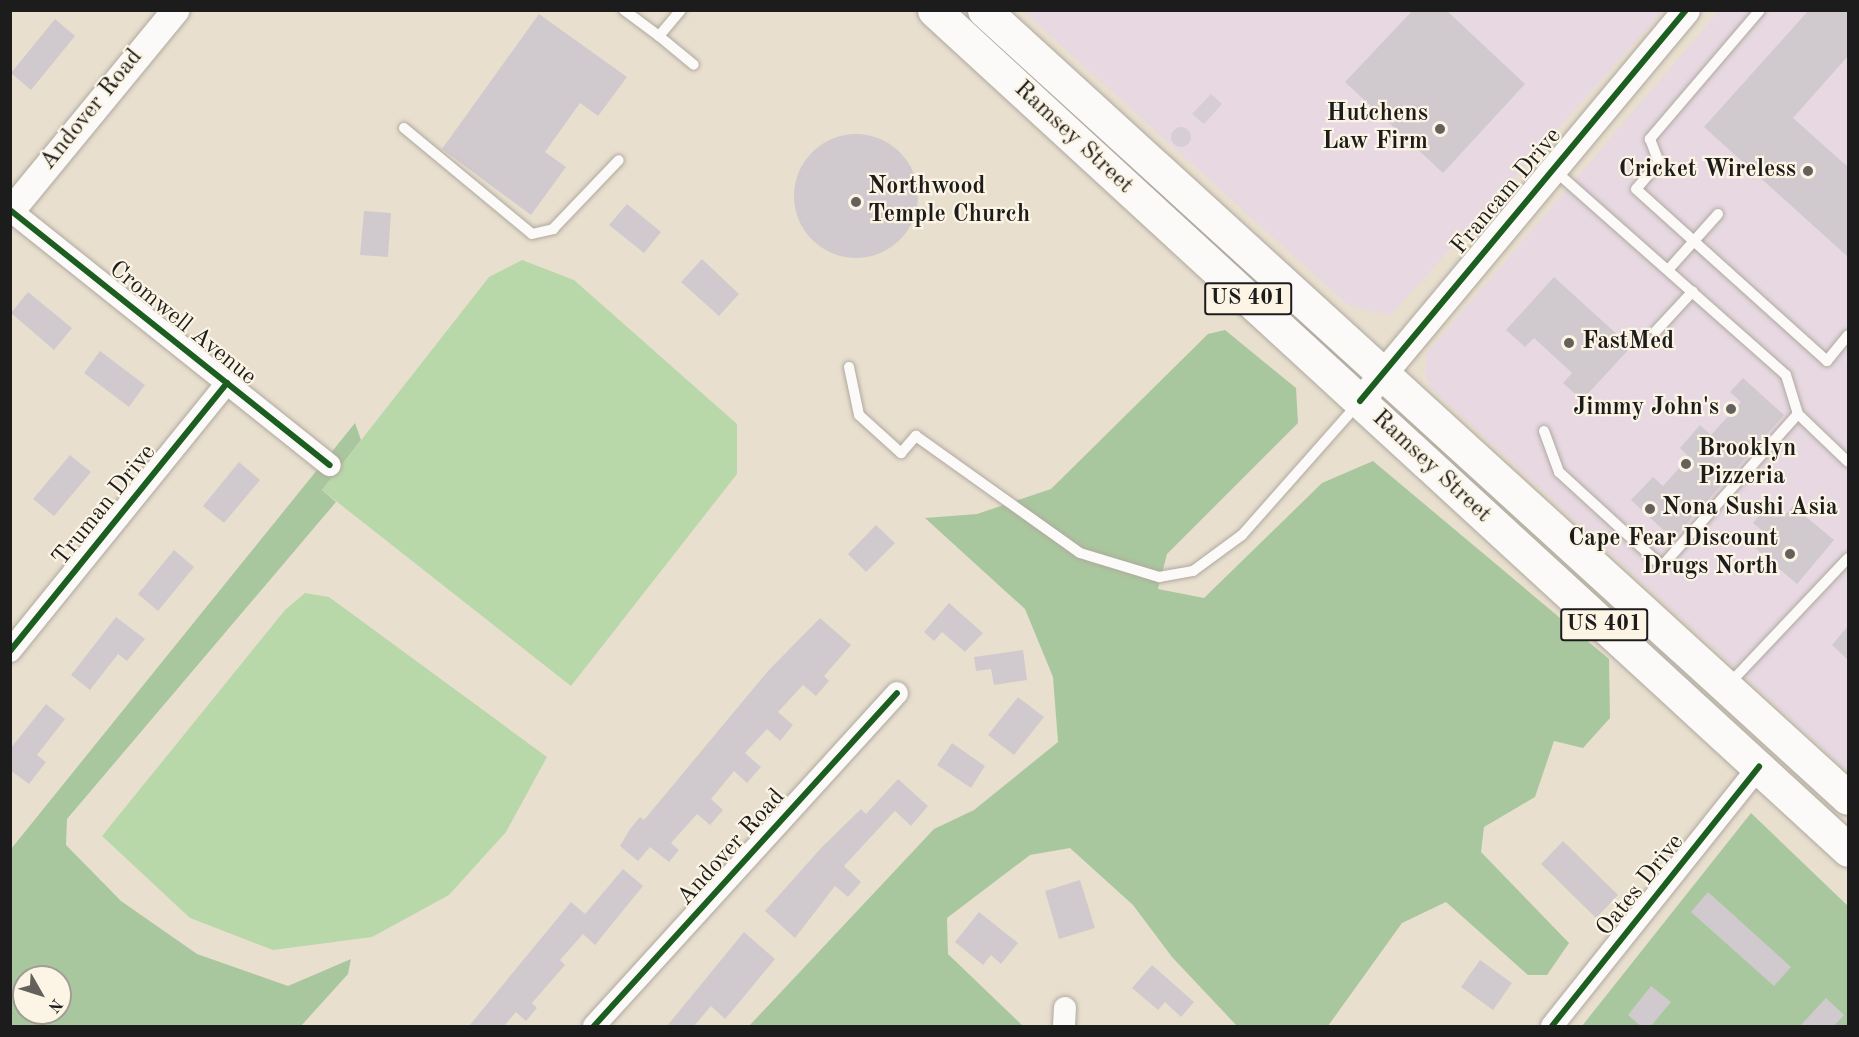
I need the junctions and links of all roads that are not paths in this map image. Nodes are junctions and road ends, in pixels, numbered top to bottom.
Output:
1 (176, 10) edge
2 (624, 10) edge
3 (681, 10) edge
4 (934, 10) edge
5 (984, 10) edge
6 (1686, 10) edge
7 (1760, 10) edge
8 (659, 36) junction
9 (694, 65) dead end
10 (404, 128) dead end
11 (619, 160) dead end
12 (1551, 167) junction
13 (11, 210) edge
14 (1718, 214) dead end
15 (1694, 241) junction
16 (1668, 270) junction
17 (1693, 291) junction
18 (1656, 331) dead end
19 (1848, 335) edge
20 (849, 367) dead end
21 (1380, 374) junction
22 (227, 383) junction
23 (1360, 401) junction
24 (1798, 414) junction
25 (1544, 431) dead end
26 (1848, 462) edge
27 (330, 465) dead end
28 (1848, 558) edge
29 (10, 651) edge
30 (1725, 689) junction
31 (897, 693) dead end
32 (1759, 768) junction
33 (1848, 798) edge
34 (1848, 850) edge
35 (594, 1026) edge
36 (1552, 1026) edge

1 - 13 street, Andover Road
2 - 8 lane
3 - 8 lane
4 - 23 main road, Ramsey Street / US 401
5 - 21 main road, Ramsey Street / US 401
6 - 12 street, Francam Drive
7 - 15 lane
8 - 9 lane
10 - 11 lane
12 - 16 lane
12 - 21 street, Francam Drive
13 - 22 street, Cromwell Avenue
14 - 15 lane
15 - 16 lane
15 - 19 lane
16 - 17 lane
17 - 18 lane
17 - 24 lane
20 - 23 lane
21 - 23 street, Francam Drive
21 - 30 main road, Ramsey Street / US 401
22 - 27 street, Cromwell Avenue
22 - 29 street, Truman Drive
23 - 32 main road, Ramsey Street / US 401
24 - 25 lane
24 - 26 lane
28 - 30 lane
30 - 33 main road, Ramsey Street / US 401
31 - 35 street, Andover Road
32 - 34 main road, Ramsey Street / US 401
32 - 36 street, Oates Drive

